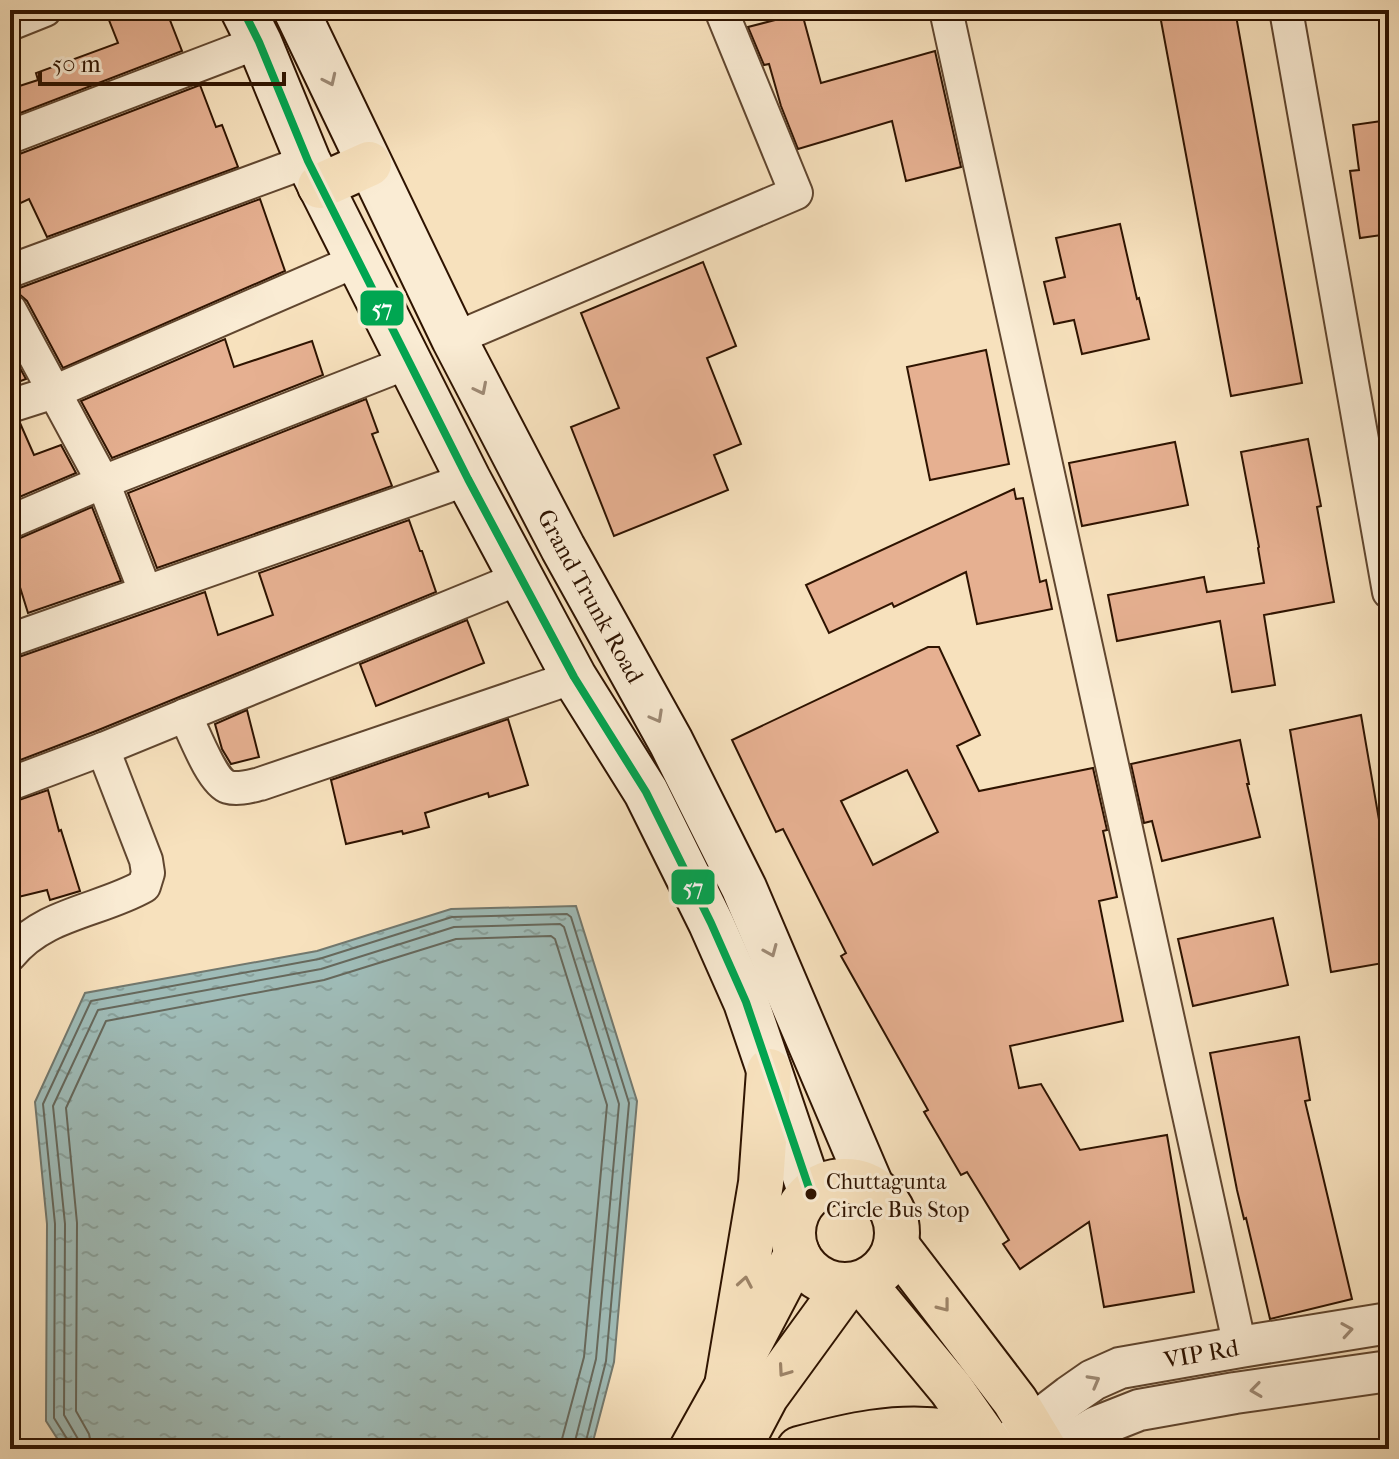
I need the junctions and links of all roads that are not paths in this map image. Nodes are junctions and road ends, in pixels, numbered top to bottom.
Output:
1 (45, 10) edge
2 (296, 10) edge
3 (721, 10) edge
4 (946, 10) edge
5 (1286, 10) edge
6 (10, 24) edge
7 (251, 26) edge
8 (10, 137) edge
9 (369, 164) junction
10 (314, 174) junction
11 (358, 260) junction
12 (10, 271) edge
13 (10, 310) edge
14 (454, 339) junction
15 (409, 362) junction
16 (54, 392) junction
17 (10, 406) edge
18 (468, 479) junction
19 (103, 482) junction
20 (10, 522) edge
21 (520, 578) junction
22 (145, 591) junction
23 (1389, 592) edge
24 (10, 640) edge
25 (574, 677) junction
26 (185, 715) junction
27 (103, 749) junction
28 (10, 784) edge
29 (10, 955) edge
30 (769, 1071) junction
31 (872, 1188) junction
32 (811, 1194) junction
33 (896, 1245) junction
34 (797, 1253) junction
35 (854, 1284) junction
36 (1389, 1323) edge
37 (1240, 1347) junction
38 (1389, 1371) edge
39 (727, 1386) junction
40 (1020, 1445) edge
41 (692, 1449) edge
42 (738, 1449) edge
43 (799, 1449) edge

1 - 6 street
2 -> 9 main road, Grand Trunk Road
3 - 14 street
4 - 37 street
5 - 23 street
7 - 8 street
7 - 10 main road
9 - 10 main road
9 - 14 main road, Grand Trunk Road
10 - 11 main road
10 - 12 street
11 - 15 main road
11 - 16 street
13 - 16 street
14 -> 31 main road, Grand Trunk Road
15 - 18 main road
15 - 19 street
16 - 17 street
16 - 19 street
18 - 21 main road
18 - 22 street
19 - 20 street
19 - 22 street
21 - 25 main road
21 - 26 street
22 - 24 street
25 - 26 street
25 - 30 main road
26 - 27 street
27 - 28 street
27 - 29 street
30 - 32 main road
39 -> 30 main road
31 - 32 main road
31 - 33 main road
32 - 34 main road
33 - 35 main road
33 -> 40 main road
34 - 35 main road
34 - 39 main road
35 - 40 main road
35 -> 42 main road
37 -> 36 street, VIP Rd
40 -> 37 street, VIP Rd
38 -> 40 street, VIP Rd
39 - 41 main road
40 - 43 main road

